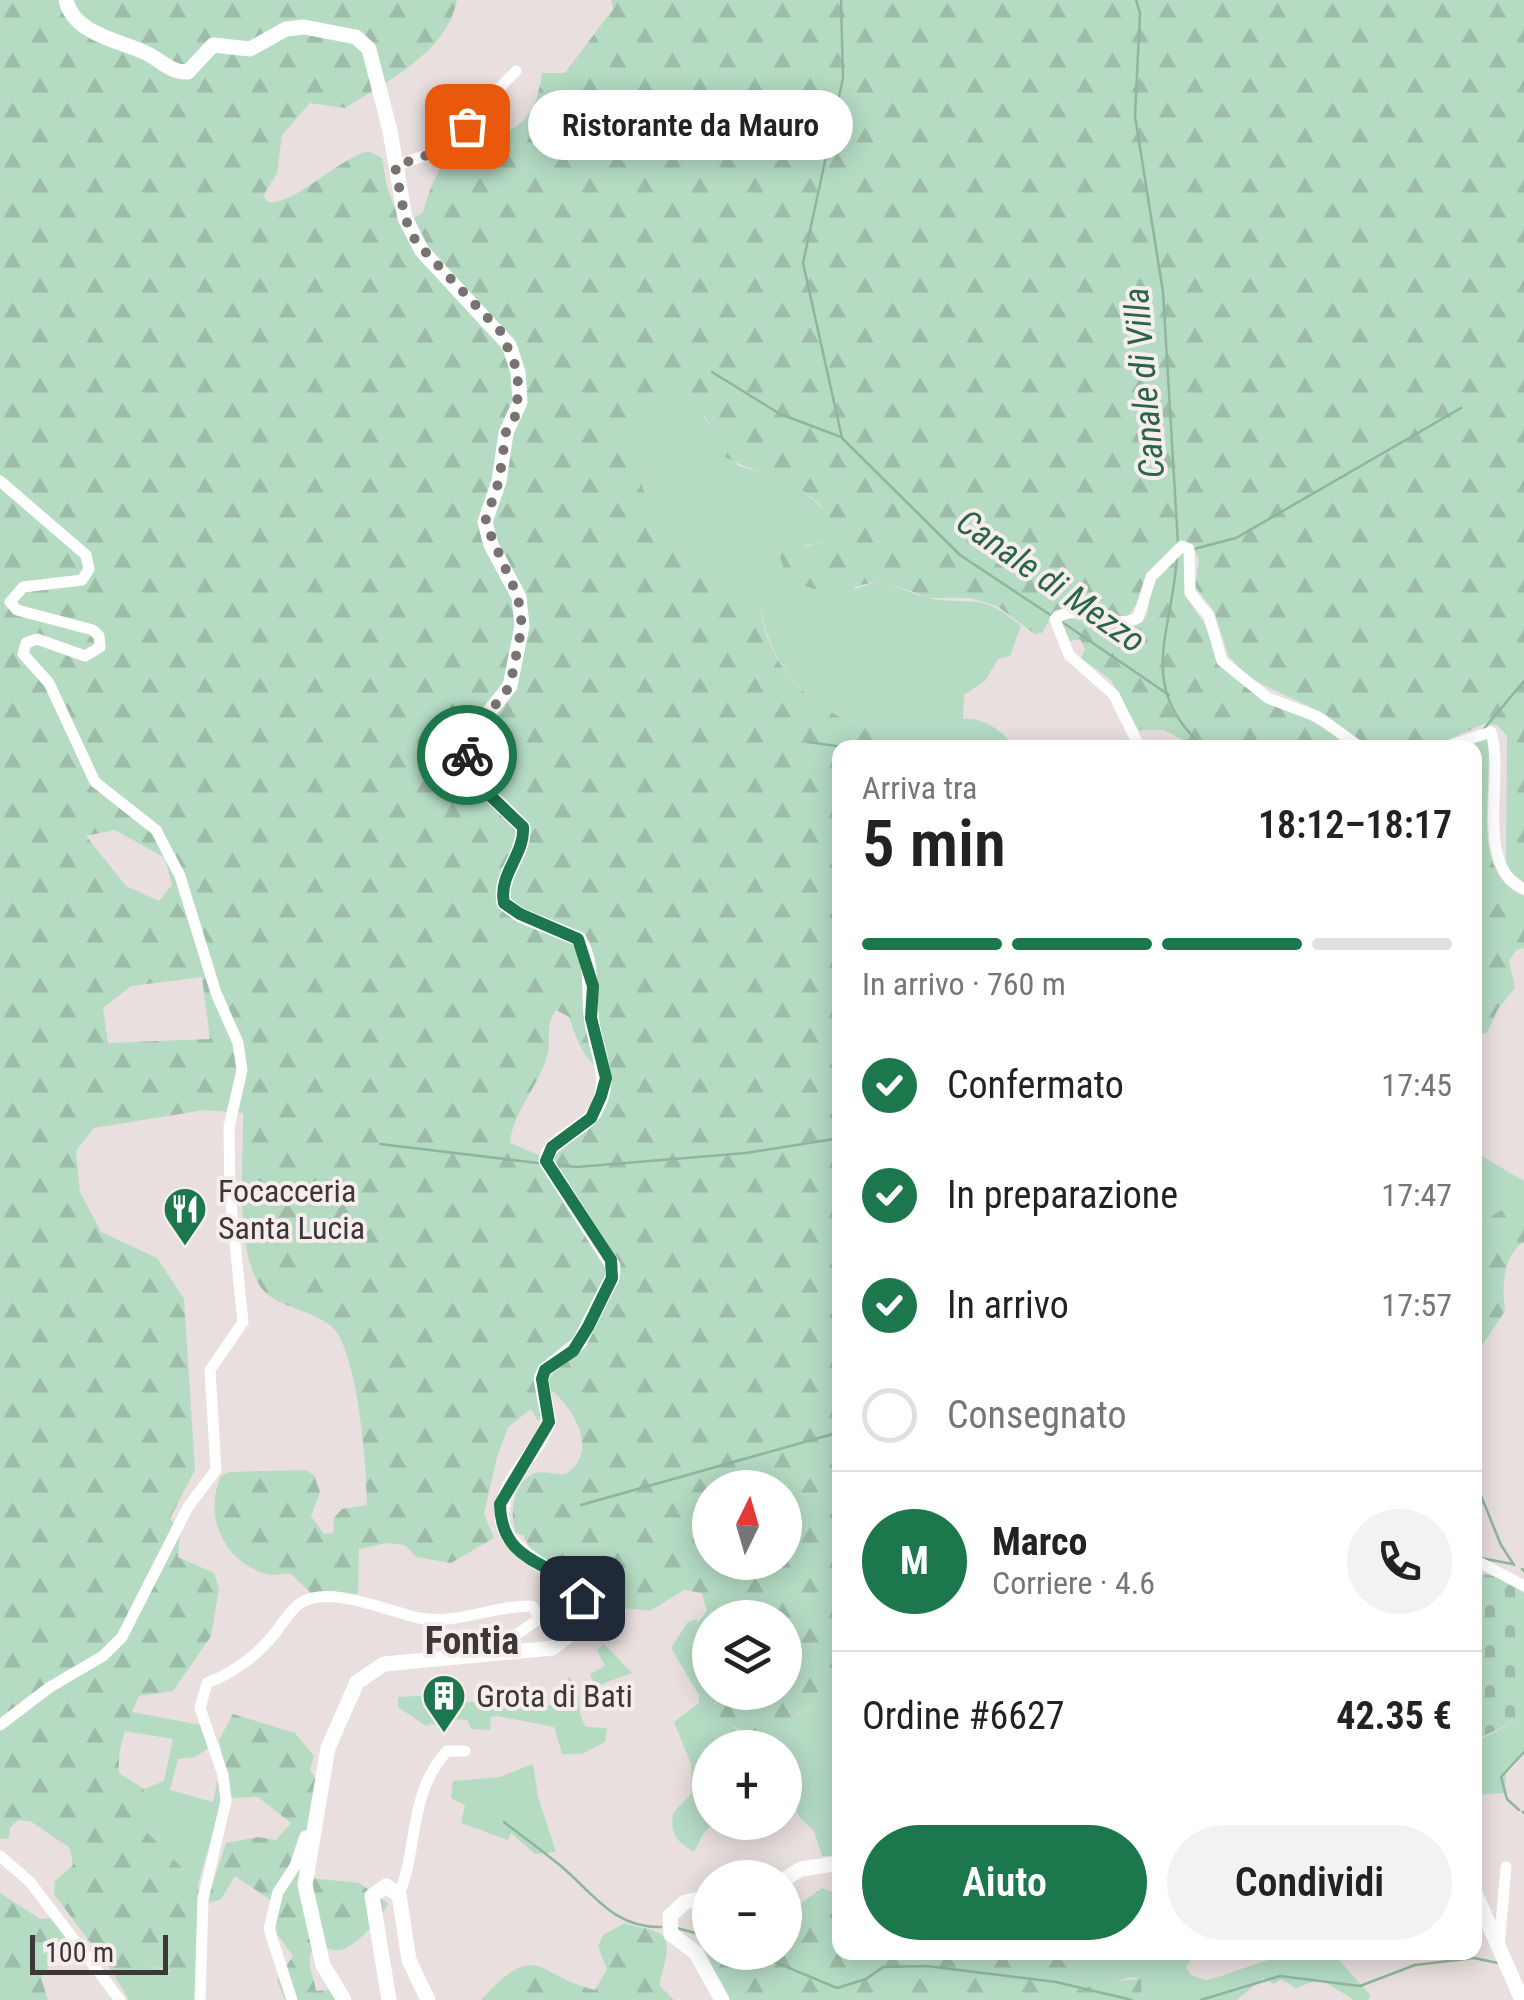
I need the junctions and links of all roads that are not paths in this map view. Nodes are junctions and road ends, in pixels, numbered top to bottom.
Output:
1 (66, 0) edge
2 (516, 71) dead end
3 (395, 166) junction
4 (0, 480) edge
5 (1136, 740) edge
6 (1350, 740) edge
7 (1467, 740) edge
8 (1524, 889) edge
9 (1482, 1564) edge
10 (1524, 1586) edge
11 (565, 1605) junction
12 (538, 1615) junction
13 (520, 1653) junction
14 (0, 1725) edge
15 (465, 1751) dead end
16 (312, 1838) junction
17 (0, 1856) edge
18 (832, 1864) edge
19 (1506, 1867) dead end
20 (802, 1869) edge
21 (399, 1896) junction
22 (692, 1901) edge
23 (1482, 1908) edge
24 (1499, 1946) junction
25 (692, 1954) edge
26 (708, 1970) edge
27 (120, 2000) edge
28 (200, 2000) edge
29 (292, 2000) edge
30 (344, 2000) edge
31 (389, 2000) edge
32 (428, 2000) edge
33 (722, 2000) edge
34 (1522, 2000) edge

1 - 3 street
2 - 3 street
3 - 11 street
4 - 14 street
5 - 6 street
7 - 8 street
9 - 10 street
11 - 12 street
11 - 13 street
12 - 13 street
12 - 28 street
13 - 16 street
15 - 21 street
16 - 29 street
16 - 30 street
17 - 27 street
18 - 20 street
19 - 24 street
21 - 31 street
21 - 32 street
22 - 25 street
23 - 24 street
24 - 34 street
26 - 33 street

